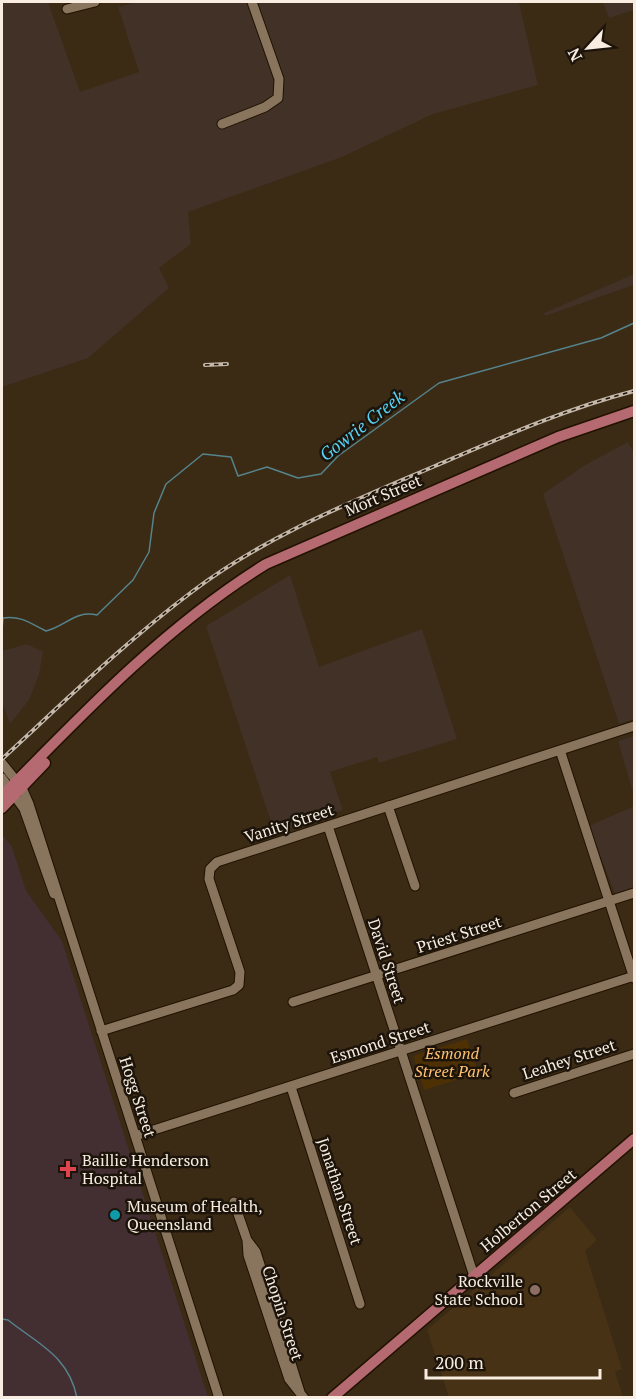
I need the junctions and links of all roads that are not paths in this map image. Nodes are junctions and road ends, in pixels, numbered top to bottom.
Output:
1 (95, 2) edge
2 (252, 2) edge
3 (68, 9) dead end
4 (222, 124) dead end
5 (634, 414) edge
6 (634, 726) edge
7 (560, 750) junction
8 (2, 762) edge
9 (2, 778) edge
10 (14, 789) edge
11 (388, 806) junction
12 (2, 808) edge
13 (328, 826) junction
14 (415, 886) dead end
15 (634, 893) edge
16 (610, 901) junction
17 (634, 972) edge
18 (376, 976) junction
19 (293, 1002) dead end
20 (101, 1031) junction
21 (401, 1051) junction
22 (634, 1054) edge
23 (291, 1087) junction
24 (513, 1093) dead end
25 (135, 1136) junction
26 (634, 1139) edge
27 (234, 1202) dead end
28 (474, 1276) junction
29 (360, 1304) dead end
30 (302, 1395) edge
31 (219, 1398) edge
32 (332, 1398) edge

1 - 3 street
2 - 4 street
5 - 10 main road, Mort Street
6 - 7 street, Vanity Street
7 - 11 street, Vanity Street
7 - 16 street
8 - 10 street
9 - 10 street
10 - 12 main road, Mort Street
10 - 20 street, Hogg Street
11 - 13 street, Vanity Street
11 - 14 street
13 - 18 street, David Street
13 - 20 street, Vanity Street
15 - 16 street, Priest Street
16 - 17 street
16 - 18 street, Priest Street
17 - 21 street, Esmond Street
18 - 19 street, Priest Street
18 - 21 street, David Street
20 - 25 street, Hogg Street
21 - 23 street, Esmond Street
21 - 28 street, David Street
22 - 24 street, Leahey Street
23 - 25 street, Esmond Street
23 - 29 street, Jonathan Street
25 - 31 street, Hogg Street
26 - 28 main road, Holberton Street
27 - 30 street, Chopin Street
28 - 32 main road, Holberton Street

